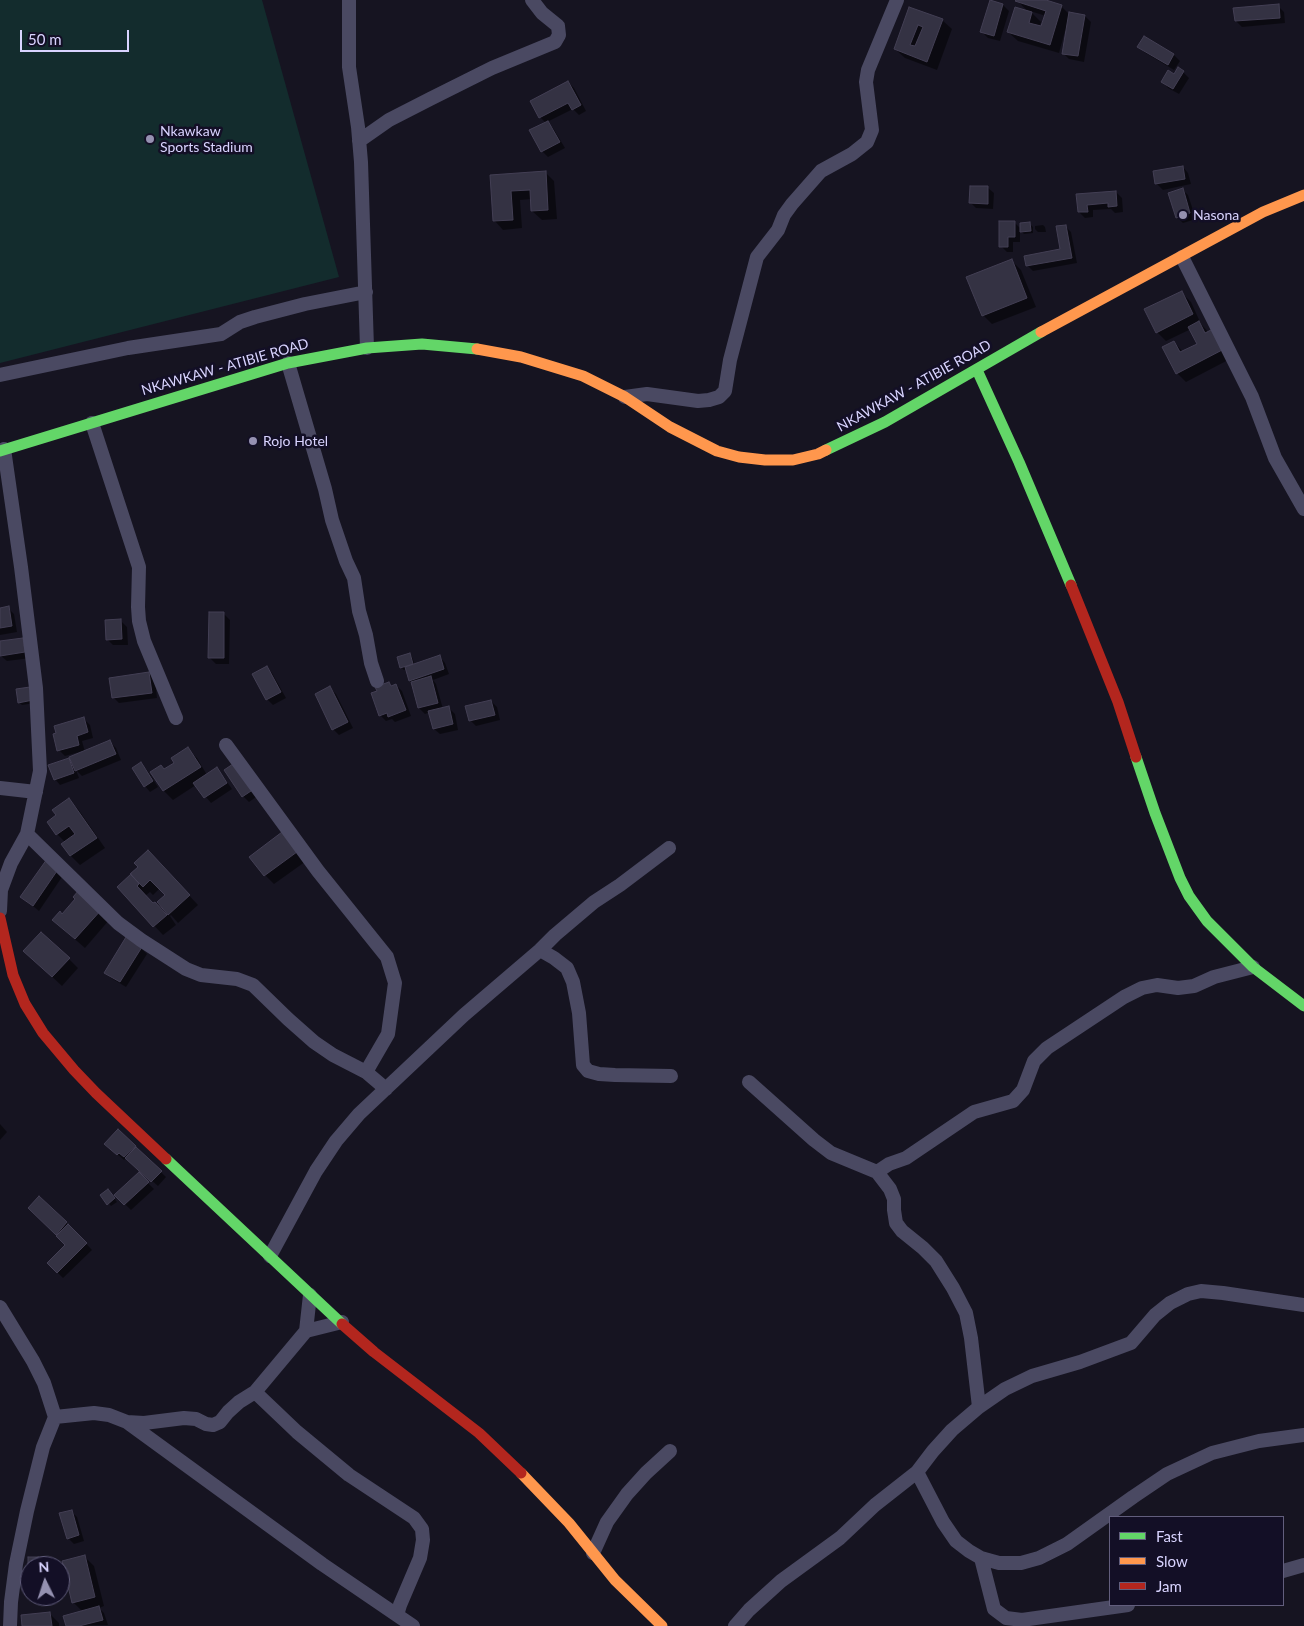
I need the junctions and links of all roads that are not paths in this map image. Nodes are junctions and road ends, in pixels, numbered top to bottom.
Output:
1 (349, 0) edge
2 (532, 0) edge
3 (897, 0) edge
4 (359, 141) junction
5 (1304, 195) edge
6 (1182, 257) junction
7 (366, 292) junction
8 (367, 348) junction
9 (288, 363) junction
10 (977, 370) junction
11 (0, 375) edge
12 (625, 397) junction
13 (92, 423) junction
14 (2, 450) edge
15 (1304, 509) edge
16 (377, 681) dead end
17 (176, 718) dead end
18 (226, 745) dead end
19 (0, 788) edge
20 (36, 792) junction
21 (27, 834) junction
22 (669, 848) dead end
23 (0, 911) edge
24 (0, 918) edge
25 (540, 950) junction
26 (1253, 967) junction
27 (1304, 1006) edge
28 (366, 1072) junction
29 (671, 1076) dead end
30 (749, 1082) dead end
31 (386, 1089) junction
32 (876, 1172) junction
33 (270, 1256) junction
34 (310, 1295) junction
35 (1304, 1305) edge
36 (0, 1307) edge
37 (342, 1322) junction
38 (306, 1331) junction
39 (255, 1392) junction
40 (979, 1406) junction
41 (55, 1417) junction
42 (126, 1422) junction
43 (1304, 1435) edge
44 (670, 1451) dead end
45 (917, 1472) junction
46 (593, 1553) junction
47 (981, 1558) junction
48 (1304, 1565) edge
49 (1284, 1571) edge
50 (1121, 1606) edge
51 (397, 1615) junction
52 (10, 1626) edge
53 (413, 1626) edge
54 (662, 1626) edge
55 (735, 1626) edge

1 - 4 street
2 - 4 street
3 - 12 street
4 - 7 street
5 - 6 street, NKAWKAW - ATIBIE ROAD
6 - 10 street, NKAWKAW - ATIBIE ROAD
6 - 15 street
7 - 8 street
7 - 11 street
8 - 9 street, NKAWKAW - ATIBIE ROAD
8 - 12 street, NKAWKAW - ATIBIE ROAD
9 - 13 street, NKAWKAW - ATIBIE ROAD
9 - 16 street
10 - 12 street, NKAWKAW - ATIBIE ROAD
10 - 26 street
13 - 14 street, NKAWKAW - ATIBIE ROAD
13 - 17 street
14 - 20 street
18 - 28 street
19 - 20 street
20 - 21 street
21 - 23 street
21 - 28 street
22 - 25 street
24 - 33 street
25 - 29 street
25 - 31 street
26 - 27 street
26 - 32 street
28 - 31 street
30 - 32 street
31 - 33 street
32 - 40 street
33 - 34 street
34 - 37 street
34 - 38 street
35 - 40 street
36 - 41 street
37 - 38 street
37 - 46 street
38 - 39 street
39 - 42 street
39 - 51 street
40 - 45 street
41 - 42 street
41 - 52 street
42 - 51 street
43 - 47 street
44 - 46 street
45 - 47 street
45 - 55 street
46 - 54 street
47 - 50 street
48 - 49 street
51 - 53 street

